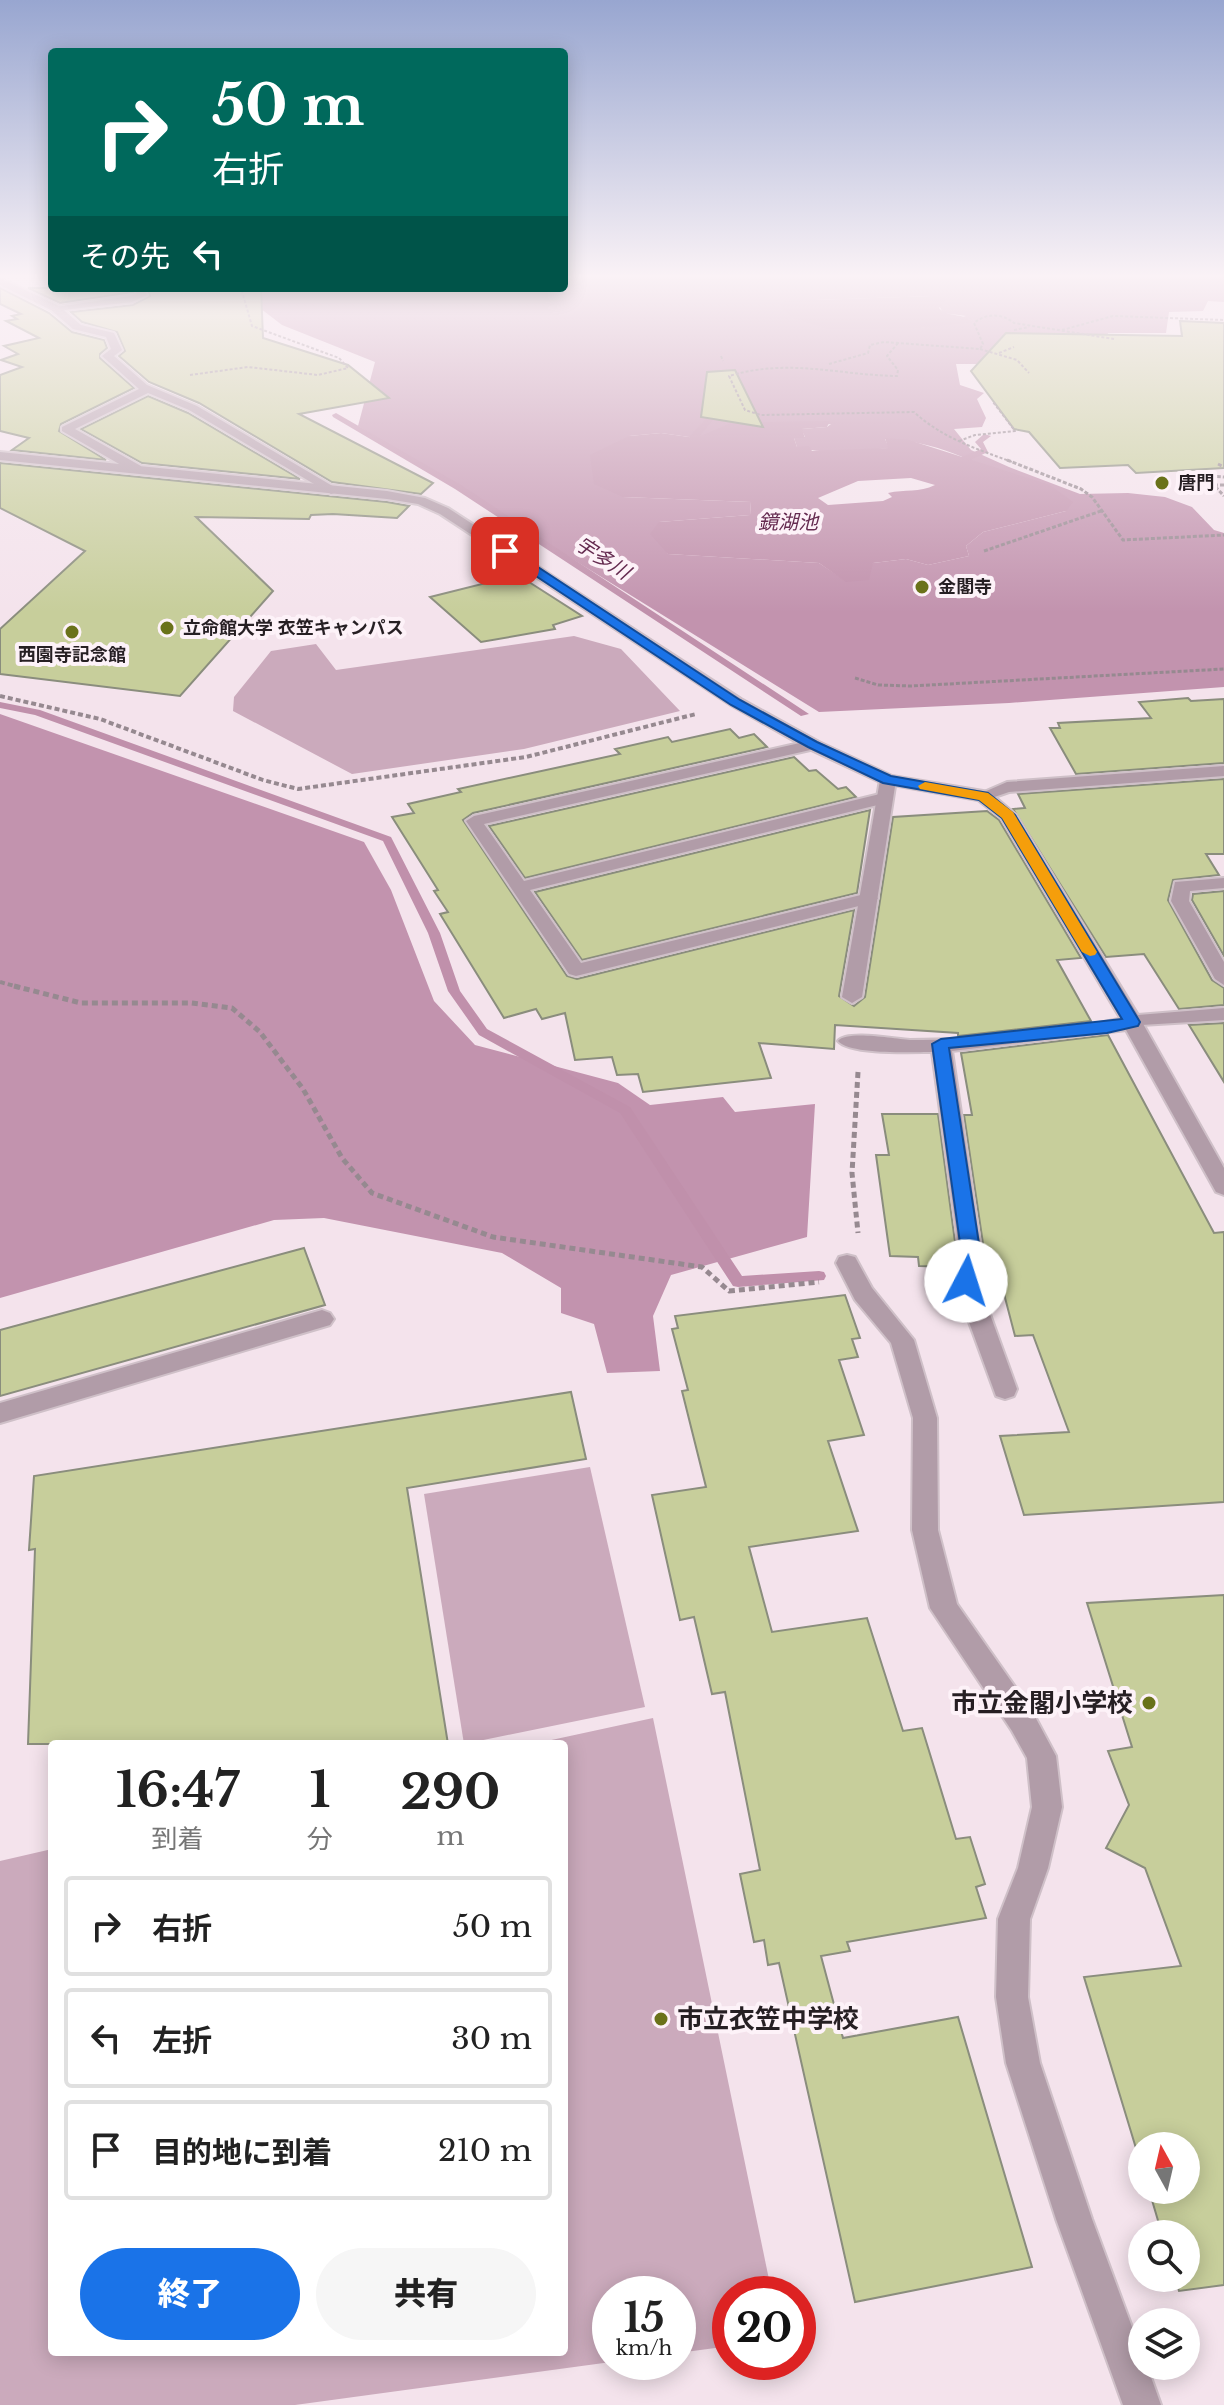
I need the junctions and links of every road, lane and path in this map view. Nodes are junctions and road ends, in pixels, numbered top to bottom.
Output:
1 (144, 389) edge
2 (149, 389) edge
3 (735, 389) edge
4 (993, 402) dead end
5 (958, 442) junction
6 (0, 456) edge
7 (1218, 464) dead end
8 (1224, 467) edge
9 (137, 469) junction
10 (1224, 477) edge
11 (1224, 485) edge
12 (1183, 487) dead end
13 (335, 491) junction
14 (1224, 496) edge
15 (1101, 511) junction
16 (1224, 535) edge
17 (984, 551) dead end
18 (1224, 669) edge
19 (855, 678) dead end
20 (0, 696) edge
21 (736, 702) junction
22 (813, 745) junction
23 (1224, 771) edge
24 (886, 789) junction
25 (983, 796) junction
26 (1224, 883) edge
27 (519, 887) junction
28 (869, 898) junction
29 (1224, 979) edge
30 (0, 982) edge
31 (852, 997) dead end
32 (1224, 1014) edge
33 (1132, 1022) junction
34 (855, 1042) joint
35 (941, 1044) junction
36 (1224, 1187) edge
37 (843, 1262) junction
38 (322, 1319) dead end
39 (1005, 1389) dead end
40 (0, 1413) edge
41 (1142, 2405) edge

1 - 9 street
2 - 13 street
3 - 5 path
4 - 5 path
5 - 15 path
6 - 9 street
7 - 8 path
9 - 13 street
10 - 12 path
11 - 14 path
13 - 21 street
15 - 16 path
15 - 17 path
18 - 19 path
20 - 21 path
21 - 22 street
22 - 24 street
22 - 27 street
23 - 25 street
24 - 25 street
24 - 27 street
24 - 28 street
25 - 33 street
26 - 29 street
27 - 28 street
28 - 31 street
30 - 37 path
32 - 33 street
33 - 35 street
33 - 36 street
34 - 35 street
34 - 37 path
35 - 39 street
37 - 41 street
38 - 40 street

